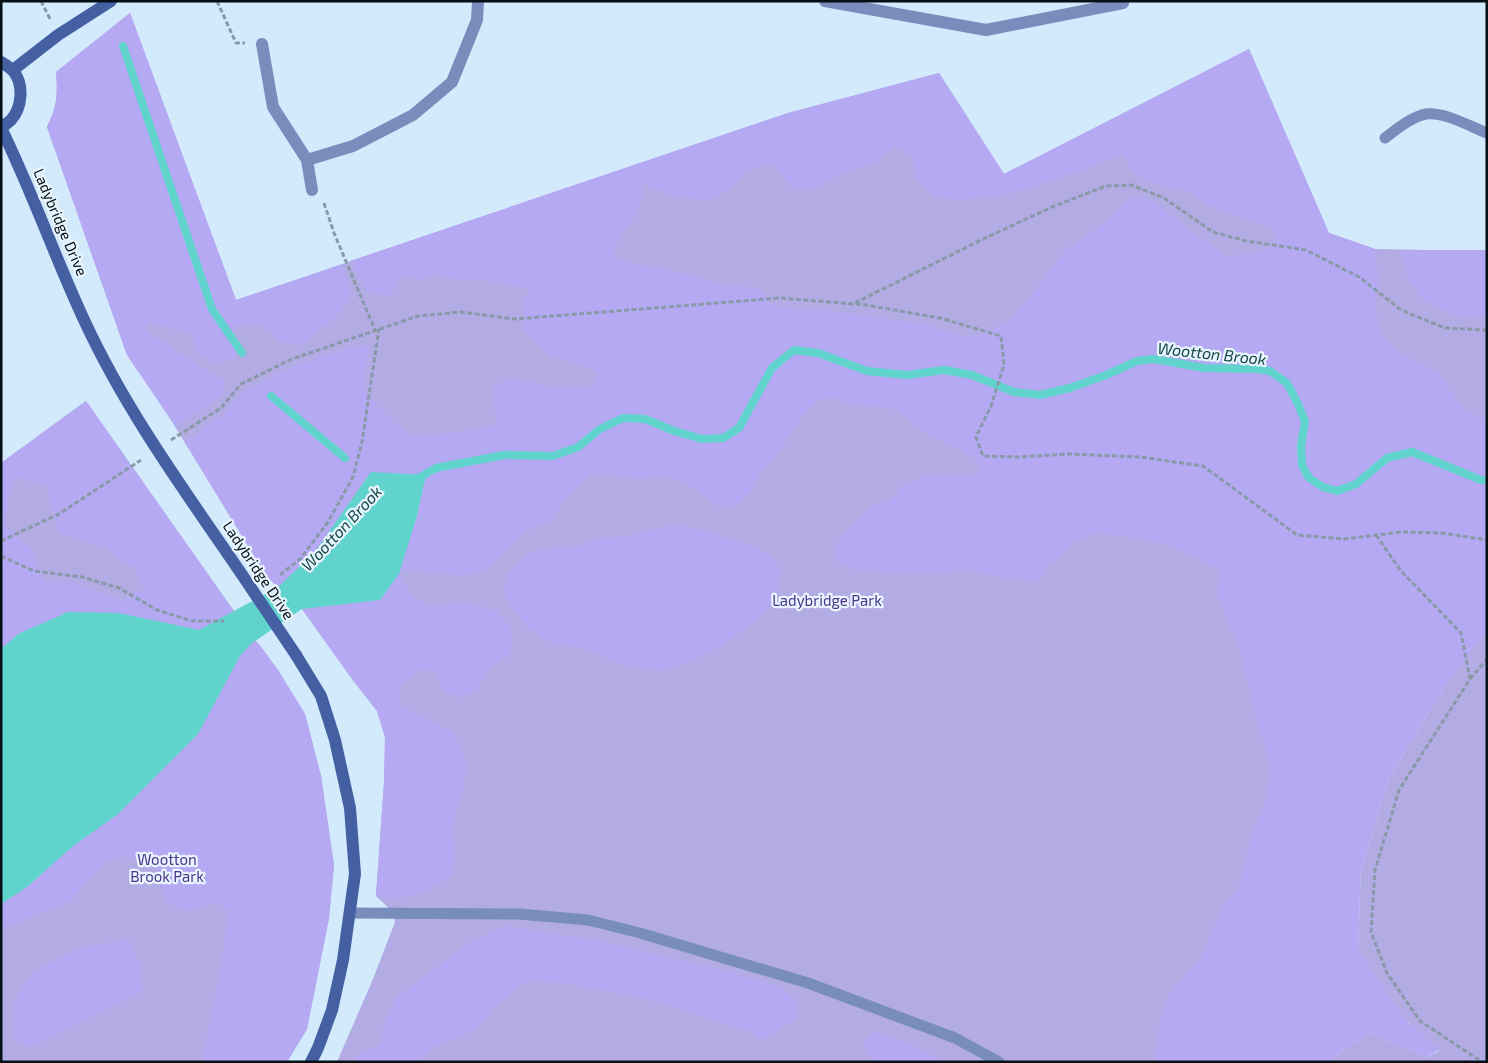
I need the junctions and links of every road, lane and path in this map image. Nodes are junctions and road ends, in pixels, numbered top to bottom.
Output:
1 (111, 1) edge
2 (217, 1) edge
3 (478, 1) edge
4 (826, 1) edge
5 (1123, 3) dead end
6 (262, 44) joint
7 (1, 62) edge
8 (13, 70) junction
9 (1, 128) edge
10 (1487, 133) edge
11 (1385, 138) dead end
12 (308, 160) junction
13 (312, 190) joint
14 (854, 304) junction
15 (377, 330) junction
16 (1487, 330) edge
17 (158, 448) junction
18 (1376, 536) junction
19 (1487, 540) edge
20 (1, 542) edge
21 (1, 556) edge
22 (280, 575) dead end
23 (224, 621) dead end
24 (1487, 659) edge
25 (1470, 679) junction
26 (350, 913) junction
27 (311, 1062) edge
28 (999, 1062) edge
29 (1482, 1062) edge

1 - 8 street
2 - 6 path
3 - 12 street
4 - 5 street
6 - 12 street
7 - 8 street
8 - 9 street
9 - 17 street, Ladybridge Drive
10 - 11 lane
12 - 13 street
13 - 15 path
14 - 15 path
14 - 16 path
14 - 18 path
15 - 17 path
15 - 22 path
17 - 20 path
17 - 26 street, Ladybridge Drive, bridge
18 - 19 path
18 - 25 path
21 - 23 path
24 - 25 path
25 - 29 path
26 - 27 street, Ladybridge Drive
26 - 28 lane

